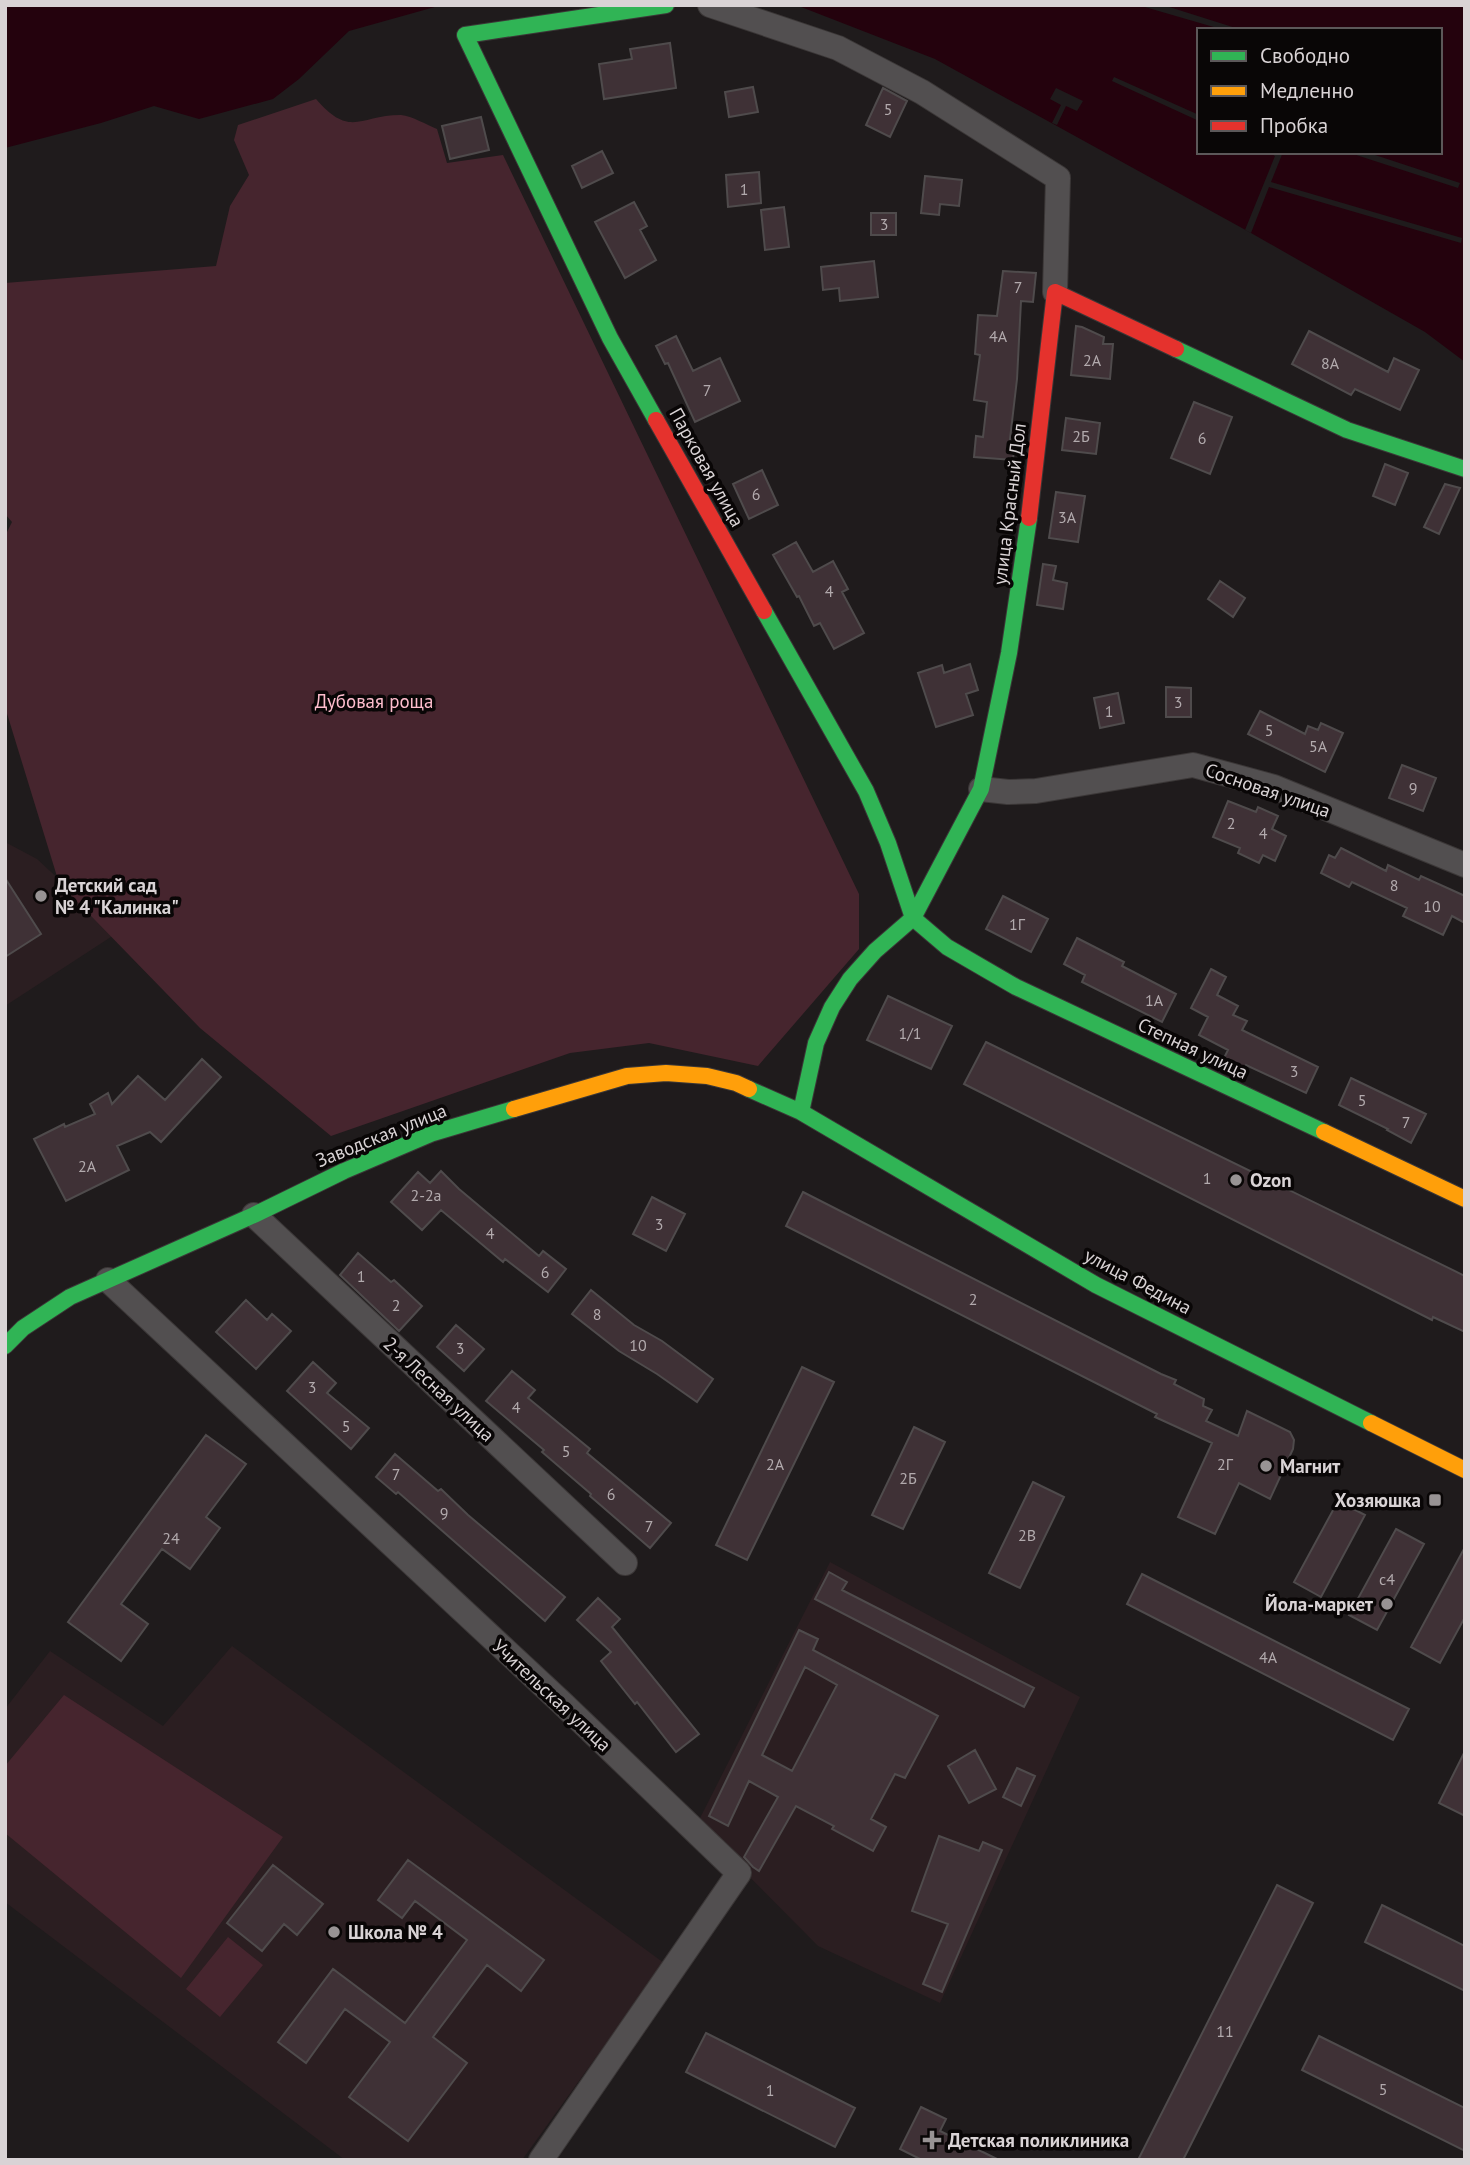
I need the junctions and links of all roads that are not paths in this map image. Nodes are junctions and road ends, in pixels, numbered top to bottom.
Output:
1 (666, 5) edge
2 (710, 5) edge
3 (1055, 292) junction
4 (1465, 469) edge
5 (981, 789) junction
6 (1465, 864) edge
7 (913, 918) junction
8 (801, 1112) junction
9 (1465, 1199) edge
10 (254, 1215) junction
11 (108, 1280) junction
12 (5, 1346) edge
13 (1465, 1470) edge
14 (625, 1563) dead end
15 (541, 2160) edge

1 - 7 street, Парковая улица
2 - 3 street
3 - 4 street
3 - 5 street, улица Красный Дол
5 - 6 street, Сосновая улица
5 - 7 street, улица Красный Дол
7 - 8 street, улица Красный Дол
7 - 9 street, Степная улица
8 - 10 street, Заводская улица
8 - 13 street, улица Федина
10 - 11 street, Заводская улица
10 - 14 street, 2-я Лесная улица
11 - 12 street, Заводская улица
11 - 15 street, Учительская улица

